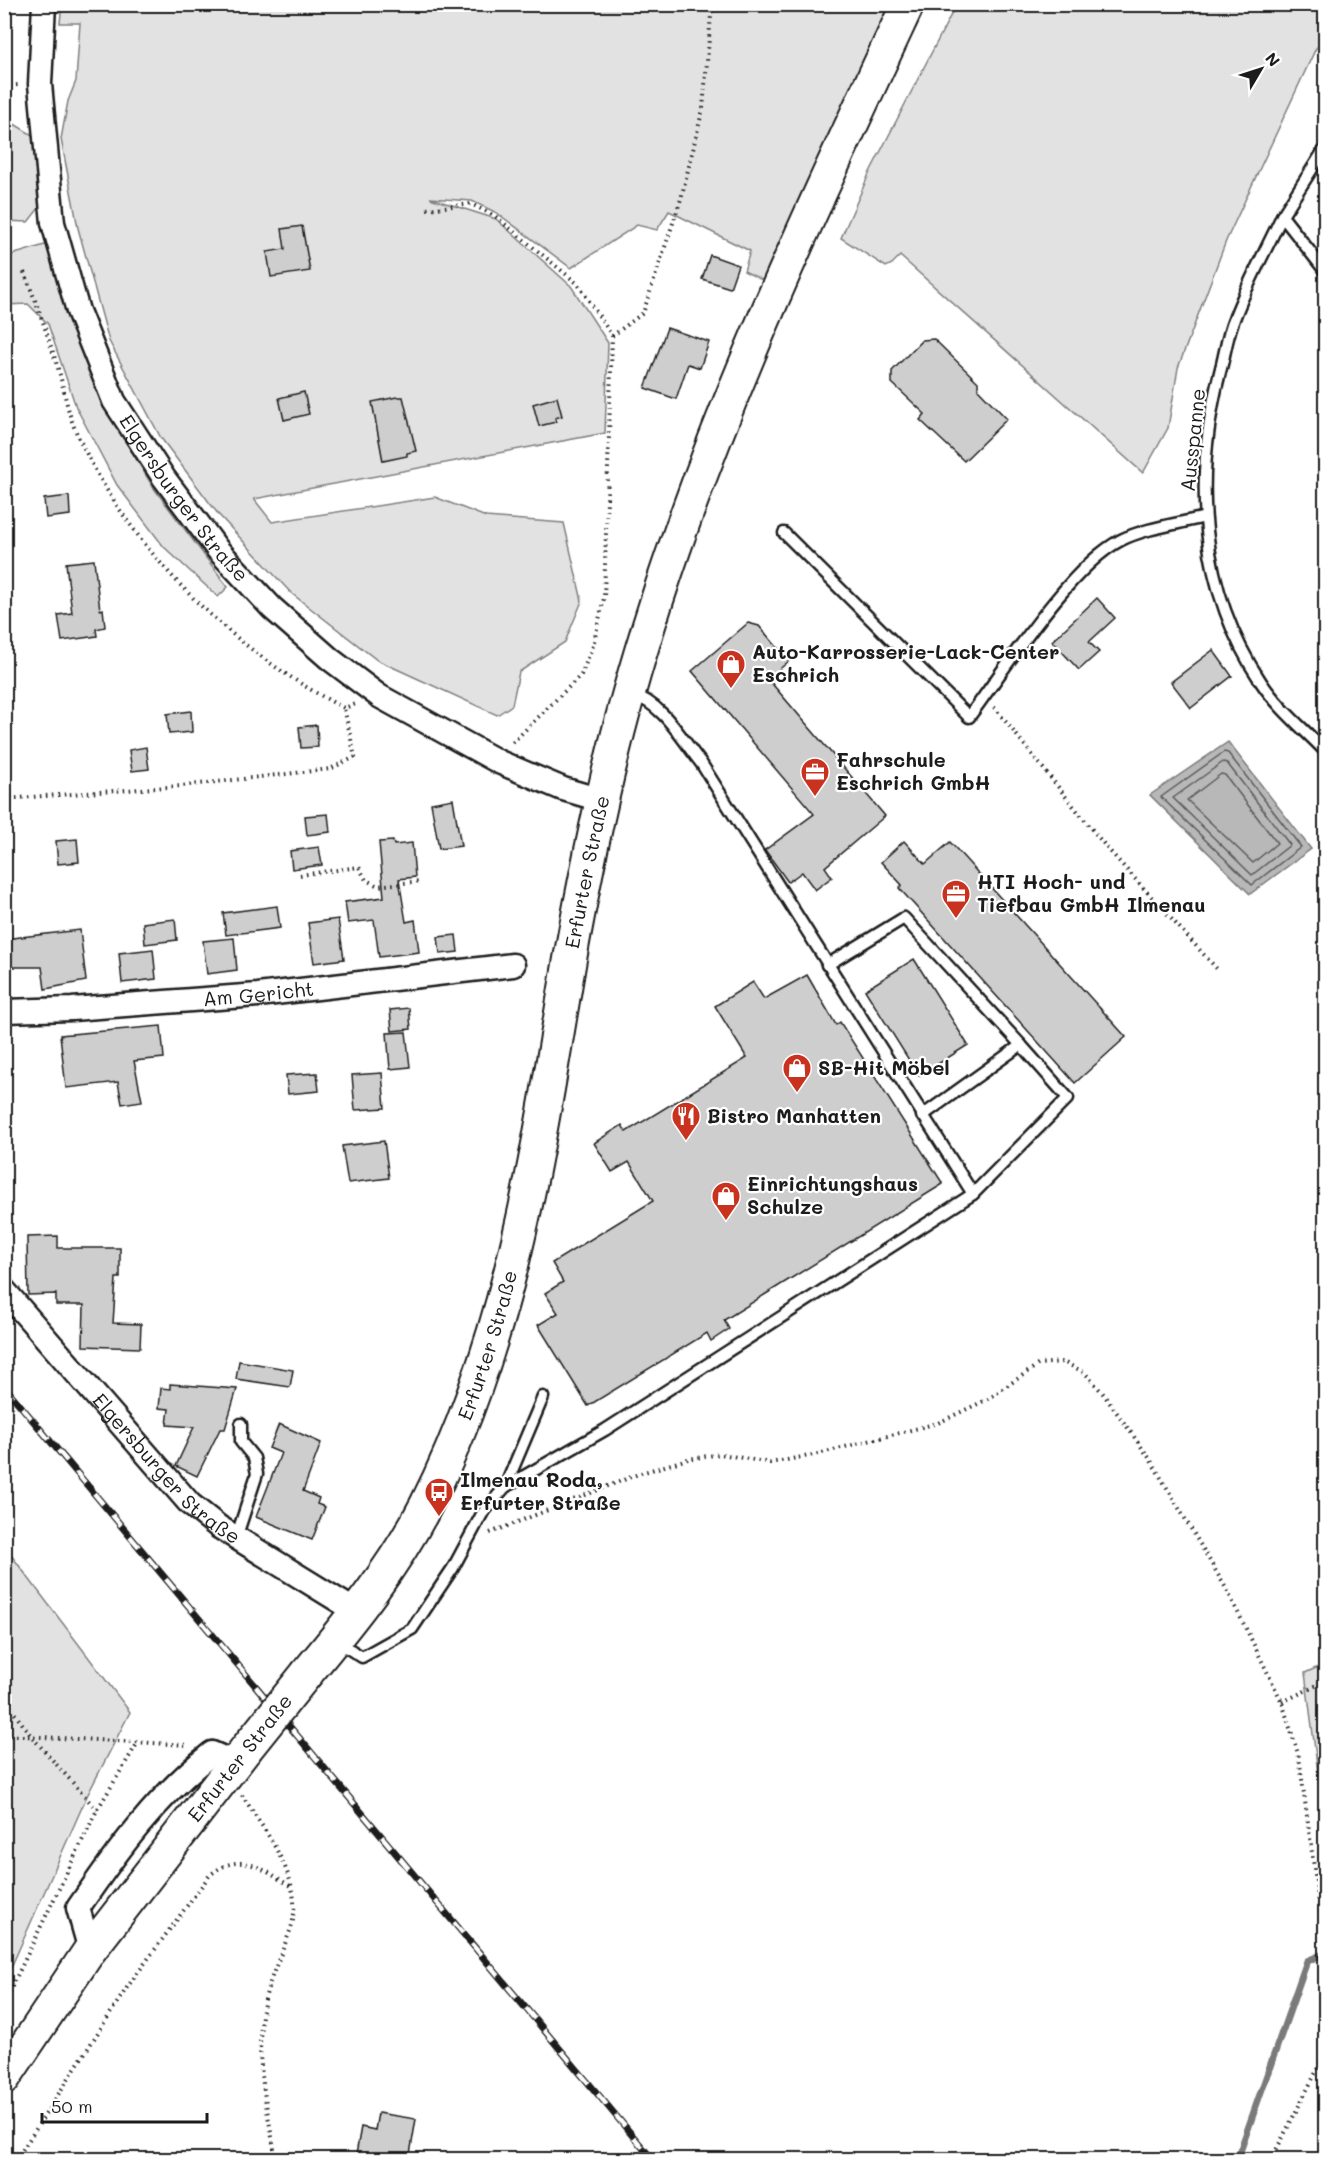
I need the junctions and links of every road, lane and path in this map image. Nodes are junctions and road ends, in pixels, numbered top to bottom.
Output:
1 (44, 4) edge
2 (712, 4) edge
3 (908, 4) edge
4 (1326, 147) edge
5 (427, 209) dead end
6 (1282, 216) junction
7 (24, 272) dead end
8 (1326, 272) edge
9 (612, 336) junction
10 (1205, 517) junction
11 (784, 533) dead end
12 (629, 694) junction
13 (379, 696) junction
14 (985, 696) junction
15 (344, 708) junction
16 (1326, 752) edge
17 (499, 762) junction
18 (4, 799) edge
19 (601, 800) junction
20 (300, 875) dead end
21 (420, 881) dead end
22 (827, 965) junction
23 (513, 966) dead end
24 (1217, 969) dead end
25 (4, 1011) edge
26 (1021, 1045) junction
27 (922, 1116) junction
28 (973, 1194) junction
29 (4, 1290) edge
30 (543, 1396) dead end
31 (241, 1424) dead end
32 (505, 1487) junction
33 (236, 1538) junction
34 (468, 1542) junction
35 (357, 1612) junction
36 (334, 1640) junction
37 (1326, 1682) edge
38 (4, 1699) edge
39 (1282, 1702) junction
40 (4, 1735) edge
41 (32, 1737) junction
42 (236, 1762) junction
43 (97, 1810) junction
44 (292, 1887) junction
45 (1326, 1956) edge
46 (4, 2003) edge
47 (1326, 2053) edge
48 (4, 2078) edge
49 (15, 2160) edge
50 (276, 2160) edge
51 (1271, 2160) edge

1 - 13 street, Elgersburger Straße
2 - 9 path
3 - 12 main road, Erfurter Straße
4 - 6 lane, Ausspanne
5 - 9 path
6 - 8 lane
6 - 10 lane, Ausspanne
7 - 15 path
9 - 17 path
10 - 14 lane
10 - 16 lane, Ausspanne
11 - 14 lane
12 - 19 main road, Erfurter Straße
12 - 22 lane
13 - 15 path
13 - 17 street, Elgersburger Straße
14 - 24 path
15 - 18 path
17 - 19 street, Elgersburger Straße
19 - 35 main road, Erfurter Straße
20 - 21 path
22 - 26 lane
22 - 27 lane
23 - 25 street, Am Gericht
26 - 27 lane
26 - 28 lane
27 - 28 lane
28 - 32 lane
29 - 33 street, Elgersburger Straße
30 - 32 lane
31 - 33 lane
32 - 34 lane
33 - 35 street, Elgersburger Straße
34 - 36 lane
34 - 39 path
35 - 36 main road, Erfurter Straße
36 - 42 main road, Erfurter Straße, bridge
37 - 39 path
38 - 41 path
39 - 45 path
40 - 41 path
41 - 43 path
41 - 43 path
42 - 44 path
42 - 48 main road, Erfurter Straße
43 - 46 path
44 - 49 path
44 - 50 path
47 - 51 path

